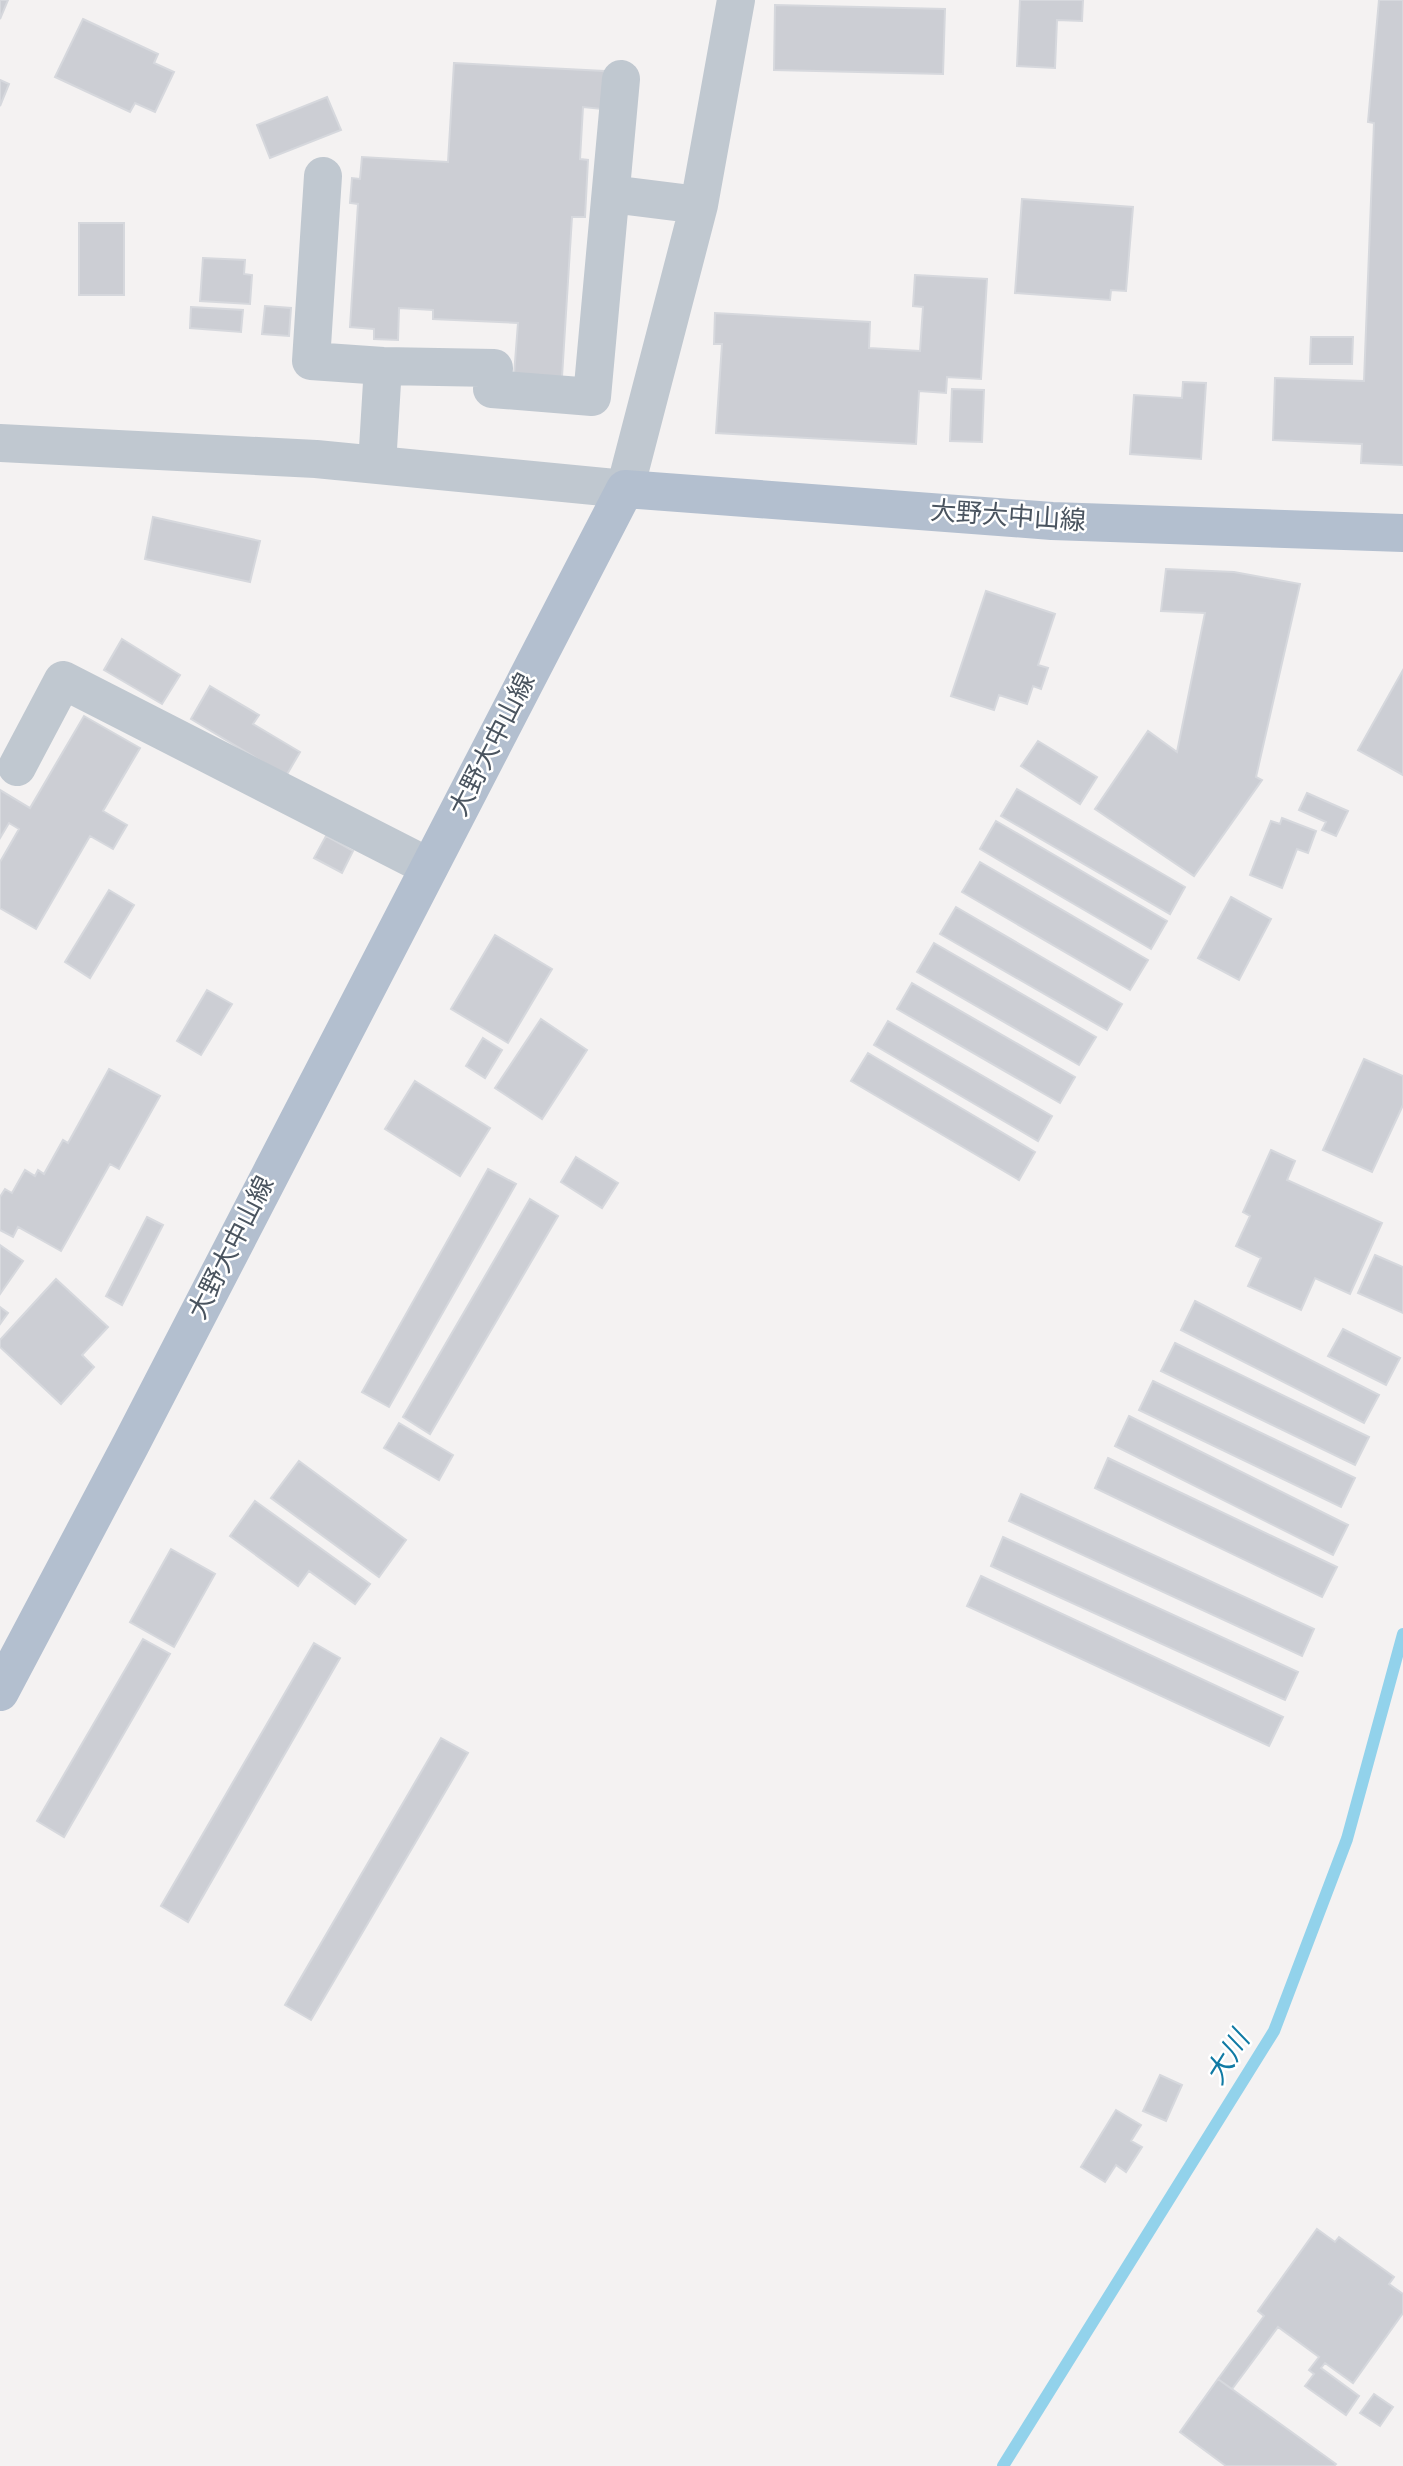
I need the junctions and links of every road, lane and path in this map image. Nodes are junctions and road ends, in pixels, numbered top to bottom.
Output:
1 (736, 0) edge
2 (621, 79) dead end
3 (323, 176) dead end
4 (611, 194) junction
5 (699, 205) junction
6 (383, 366) junction
7 (0, 443) edge
8 (377, 465) junction
9 (625, 489) junction
10 (1403, 533) edge
11 (17, 768) dead end
12 (429, 867) junction
13 (0, 1692) edge

1 - 5 street
2 - 4 street
3 - 6 street
4 - 5 street
4 - 6 street
5 - 9 street
6 - 8 street
7 - 8 street
8 - 9 street
9 - 10 main road, 大野大中山線
9 - 12 main road, 大野大中山線
11 - 12 street
12 - 13 main road, 大野大中山線

